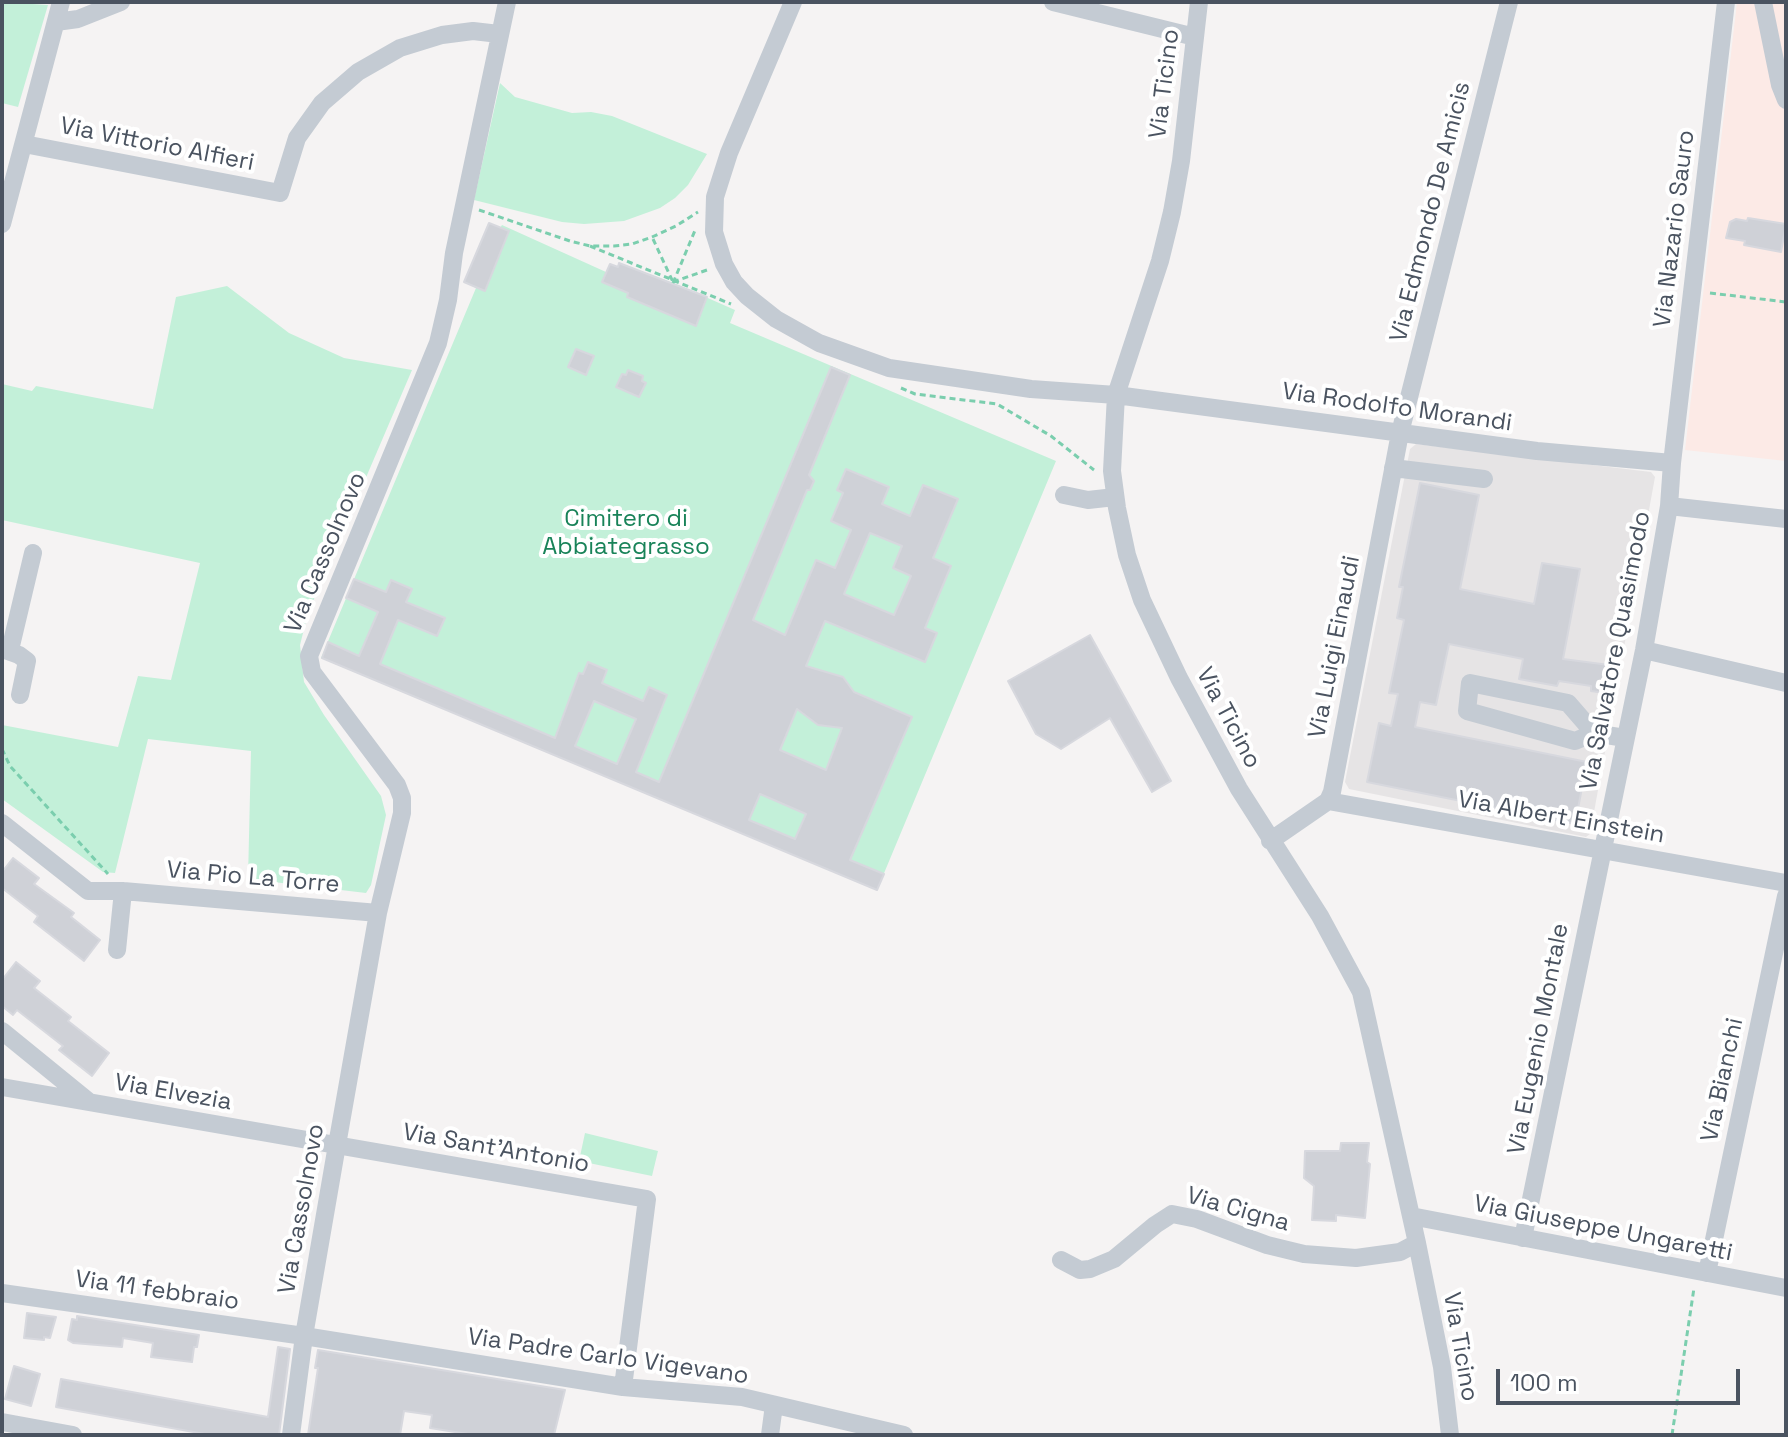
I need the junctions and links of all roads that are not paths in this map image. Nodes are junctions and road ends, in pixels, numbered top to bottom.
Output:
1 (61, 2) edge
2 (121, 2) edge
3 (507, 2) edge
4 (793, 2) edge
5 (1053, 2) edge
6 (1199, 2) edge
7 (1509, 2) edge
8 (1726, 2) edge
9 (1763, 2) edge
10 (56, 22) junction
11 (499, 34) junction
12 (1195, 37) junction
13 (1775, 58) junction
14 (1786, 76) edge
15 (1786, 100) edge
16 (24, 144) junction
17 (5, 201) edge
18 (2, 224) edge
19 (1116, 395) junction
20 (1400, 433) junction
21 (1672, 463) junction
22 (1393, 468) junction
23 (1484, 479) dead end
24 (1064, 495) dead end
25 (1115, 497) junction
26 (1669, 506) junction
27 (1786, 519) edge
28 (33, 553) dead end
29 (6, 650) edge
30 (1644, 650) junction
31 (1786, 683) edge
32 (20, 695) dead end
33 (1594, 733) junction
34 (1625, 738) junction
35 (1328, 801) junction
36 (2, 823) edge
37 (1270, 841) junction
38 (1602, 849) junction
39 (1786, 883) edge
40 (123, 891) junction
41 (1786, 896) edge
42 (378, 913) junction
43 (117, 950) dead end
44 (2, 1031) edge
45 (2, 1087) edge
46 (91, 1103) junction
47 (337, 1145) junction
48 (1411, 1216) junction
49 (1523, 1238) junction
50 (1417, 1243) junction
51 (1061, 1260) dead end
52 (1702, 1272) junction
53 (1786, 1288) edge
54 (2, 1293) edge
55 (304, 1336) junction
56 (623, 1387) junction
57 (774, 1405) junction
58 (2, 1422) edge
59 (73, 1435) edge
60 (291, 1435) edge
61 (770, 1435) edge
62 (904, 1435) edge
63 (1450, 1435) edge

1 - 10 street
2 - 10 street
3 - 11 street, Via Cassolnovo
4 - 19 street, Via Rodolfo Morandi
5 - 12 street
6 - 12 street, Via Ticino
7 - 20 street, Via Edmondo De Amicis
8 - 21 street, Via Nazario Sauro
9 - 13 street
10 - 16 street
11 - 16 street, Via Vittorio Alfieri
11 - 42 street, Via Cassolnovo
12 - 19 street, Via Ticino
13 - 14 street
13 - 15 street
16 - 17 street
17 - 18 street
19 - 20 street, Via Rodolfo Morandi
19 - 25 street, Via Ticino
20 - 21 street, Via Rodolfo Morandi
20 - 22 street, Via Luigi Einaudi
21 - 26 street, Via Salvatore Quasimodo
22 - 23 street
22 - 35 street, Via Luigi Einaudi
24 - 25 street
25 - 37 street, Via Ticino
26 - 27 street
26 - 30 street, Via Salvatore Quasimodo
28 - 29 street
29 - 32 street
30 - 31 street
30 - 34 street, Via Salvatore Quasimodo
33 - 33 street
33 - 34 street
34 - 38 street, Via Salvatore Quasimodo
35 - 37 street
35 - 38 street, Via Albert Einstein
36 - 40 street, Via Pio La Torre
37 - 48 street, Via Ticino
38 - 39 street, Via Albert Einstein
38 - 49 street, Via Eugenio Montale
40 - 42 street, Via Pio La Torre
40 - 43 street
41 - 52 street, Via Bianchi
42 - 47 street, Via Cassolnovo
44 - 46 street
45 - 46 street, Via Elvezia
46 - 47 street, Via Elvezia
47 - 55 street, Via Cassolnovo
47 - 56 street, Via Sant'Antonio
48 - 49 street, Via Giuseppe Ungaretti
48 - 50 street, Via Ticino
49 - 52 street, Via Giuseppe Ungaretti
50 - 51 street, Via Cigna
50 - 63 street, Via Ticino
52 - 53 street, Via Giuseppe Ungaretti
54 - 55 street, Via 11 febbraio
55 - 56 street, Via Padre Carlo Vigevano
55 - 60 street, Via Cassolnovo
56 - 57 street, Via Padre Carlo Vigevano
57 - 61 street
57 - 62 street, Via Padre Carlo Vigevano
58 - 59 street

